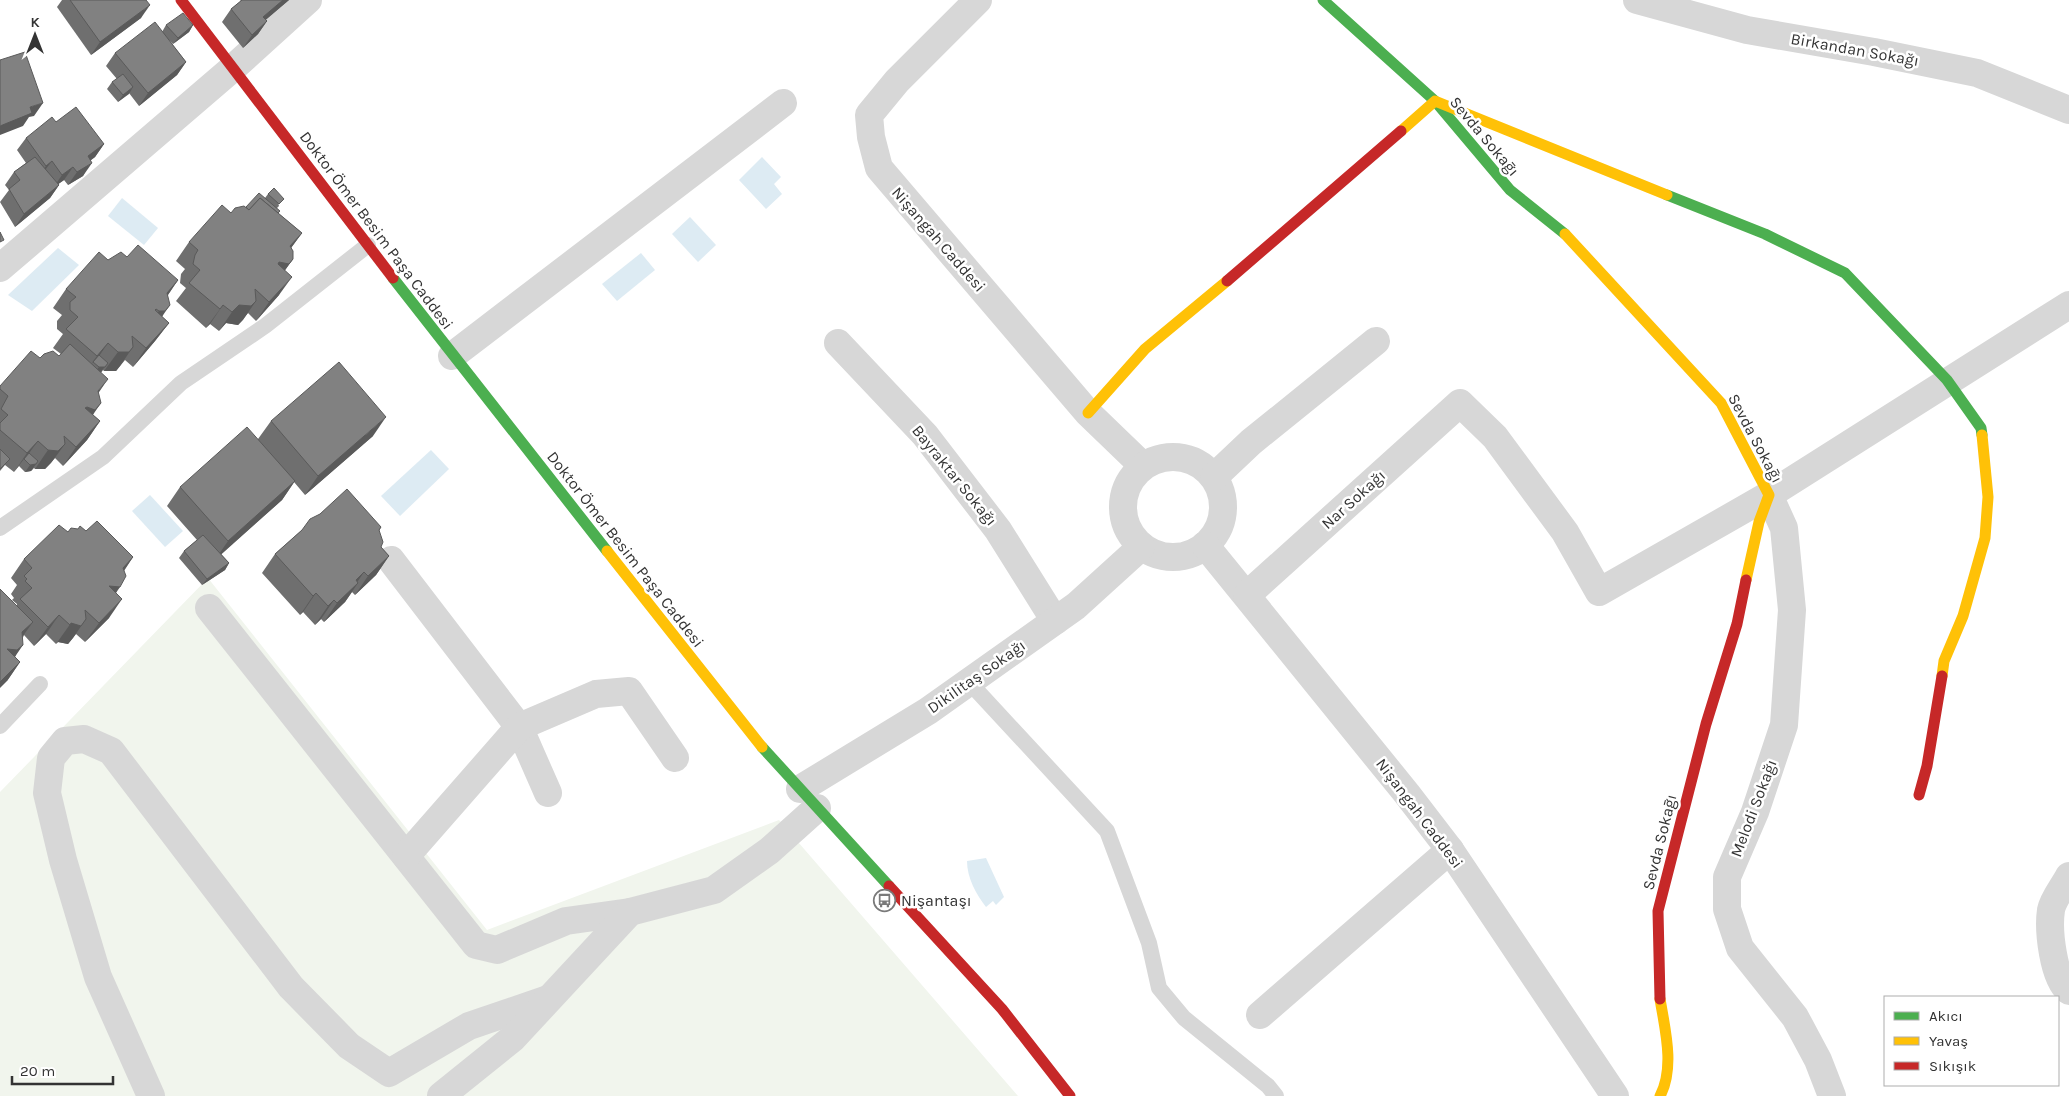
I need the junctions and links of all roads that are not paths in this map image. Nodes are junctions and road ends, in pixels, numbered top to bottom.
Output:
1 (181, 0) edge
2 (308, 0) edge
3 (978, 0) edge
4 (1323, 0) edge
5 (1637, 0) edge
6 (233, 68) junction
7 (1435, 101) junction
8 (783, 103) dead end
9 (2069, 110) edge
10 (368, 245) junction
11 (0, 268) edge
12 (2069, 305) edge
13 (1376, 341) dead end
14 (838, 343) dead end
15 (452, 356) junction
16 (1948, 380) junction
17 (1088, 413) junction
18 (1143, 466) junction
19 (1214, 477) junction
20 (1769, 494) junction
21 (0, 528) edge
22 (1205, 544) junction
23 (1141, 547) junction
24 (391, 560) dead end
25 (1247, 595) junction
26 (208, 608) dead end
27 (1055, 621) junction
28 (969, 682) junction
29 (40, 684) dead end
30 (0, 726) edge
31 (520, 727) junction
32 (674, 758) dead end
33 (548, 793) dead end
34 (1919, 795) dead end
35 (808, 798) junction
36 (1450, 850) junction
37 (406, 856) junction
38 (2069, 876) edge
39 (630, 912) junction
40 (2069, 991) edge
41 (548, 999) junction
42 (1260, 1015) dead end
43 (151, 1096) edge
44 (441, 1096) edge
45 (1070, 1096) edge
46 (1276, 1096) edge
47 (1615, 1096) edge
48 (1660, 1096) edge
49 (1832, 1096) edge

1 - 6 street, Doktor Ömer Besim Paşa Caddesi
2 - 6 street
3 - 17 street, Nişangah Caddesi
4 - 7 street, Sevda Sokaḡı
5 - 9 street, Birkandan Sokağı
6 - 10 street, Doktor Ömer Besim Paşa Caddesi
6 - 11 street
7 - 16 street
7 - 17 street
7 - 20 street, Sevda Sokaḡı
8 - 15 street
10 - 15 street, Doktor Ömer Besim Paşa Caddesi
10 - 21 lane
12 - 16 street
13 - 19 street
14 - 27 street, Bayraktar Sokağı
15 - 35 street, Doktor Ömer Besim Paşa Caddesi
16 - 20 street
16 - 34 street
17 - 18 street, Nişangah Caddesi
18 - 19 street
18 - 23 street
19 - 22 street
20 - 25 street, Nar Sokağı
20 - 48 street, Sevda Sokaḡı
20 - 49 street, Melodi Sokağı
22 - 23 street
22 - 25 street, Nişangah Caddesi
23 - 27 street, Dikilitaş Sokağı
24 - 31 street
25 - 36 street, Nişangah Caddesi
26 - 37 street, Dikilitaş Sokağı
27 - 28 street, Dikilitaş Sokağı
28 - 35 street, Dikilitaş Sokağı
28 - 46 lane
29 - 30 lane
31 - 32 street
31 - 33 street
31 - 37 street
35 - 39 street, Dikilitaş Sokağı
35 - 45 street, Doktor Ömer Besim Paşa Caddesi
36 - 42 street
36 - 47 street, Nişangah Caddesi
37 - 39 street, Dikilitaş Sokağı
38 - 40 street
39 - 41 street
41 - 43 street
41 - 44 street

